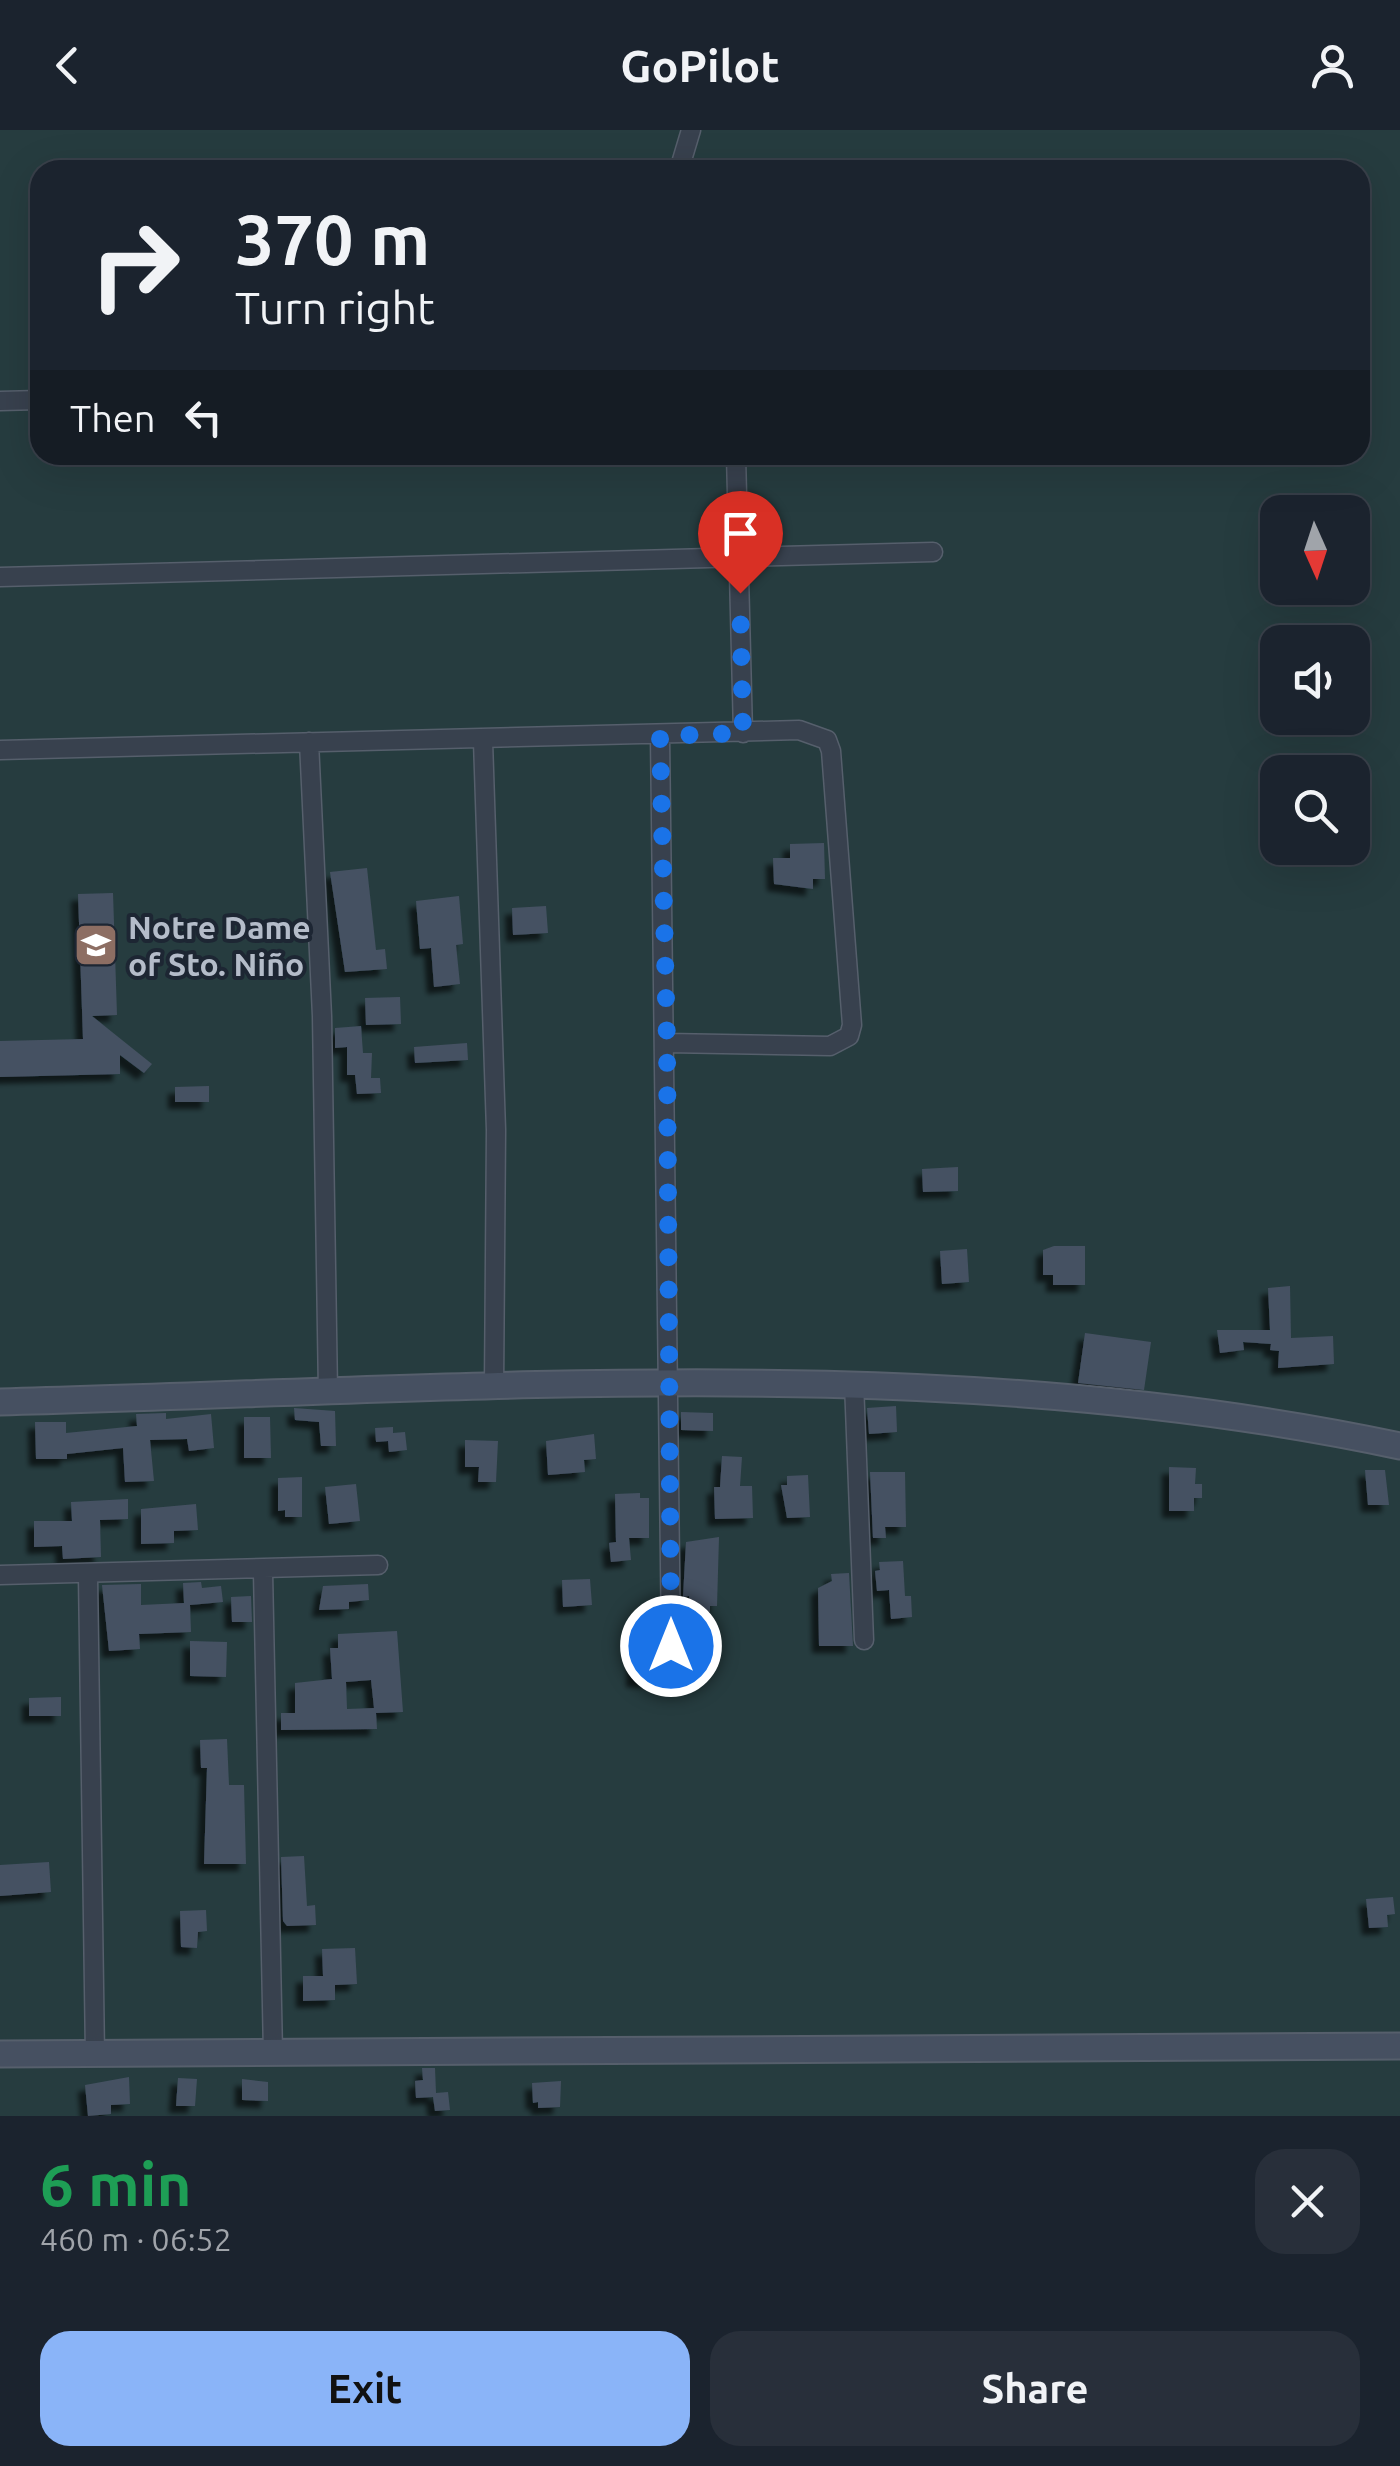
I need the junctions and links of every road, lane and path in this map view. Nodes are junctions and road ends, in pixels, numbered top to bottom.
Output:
1 (691, 130) edge
2 (682, 160) edge
3 (30, 400) edge
4 (0, 401) edge
5 (736, 465) edge
6 (933, 552) dead end
7 (738, 558) junction
8 (0, 577) edge
9 (743, 733) junction
10 (660, 736) junction
11 (483, 741) junction
12 (309, 742) junction
13 (0, 750) edge
14 (667, 1044) junction
15 (854, 1383) junction
16 (670, 1385) junction
17 (494, 1388) junction
18 (328, 1393) junction
19 (0, 1402) edge
20 (1400, 1446) edge
21 (378, 1565) dead end
22 (264, 1572) junction
23 (0, 1574) edge
24 (88, 1576) junction
25 (864, 1640) dead end
26 (671, 1646) dead end
27 (1400, 2046) edge
28 (0, 2054) edge
29 (273, 2054) junction
30 (96, 2056) junction

1 - 2 street
3 - 4 street
5 - 7 street
6 - 7 street
7 - 8 street
7 - 9 street
9 - 10 street
9 - 14 street
10 - 11 street
10 - 14 street
11 - 12 street
11 - 17 street
12 - 13 street
12 - 18 street
14 - 16 street
15 - 16 street
15 - 20 street
15 - 25 street
16 - 17 street
16 - 26 street
17 - 18 street
18 - 19 street
21 - 22 street
22 - 24 street
22 - 29 street
23 - 24 street
24 - 30 street
27 - 29 street
28 - 30 street
29 - 30 street

